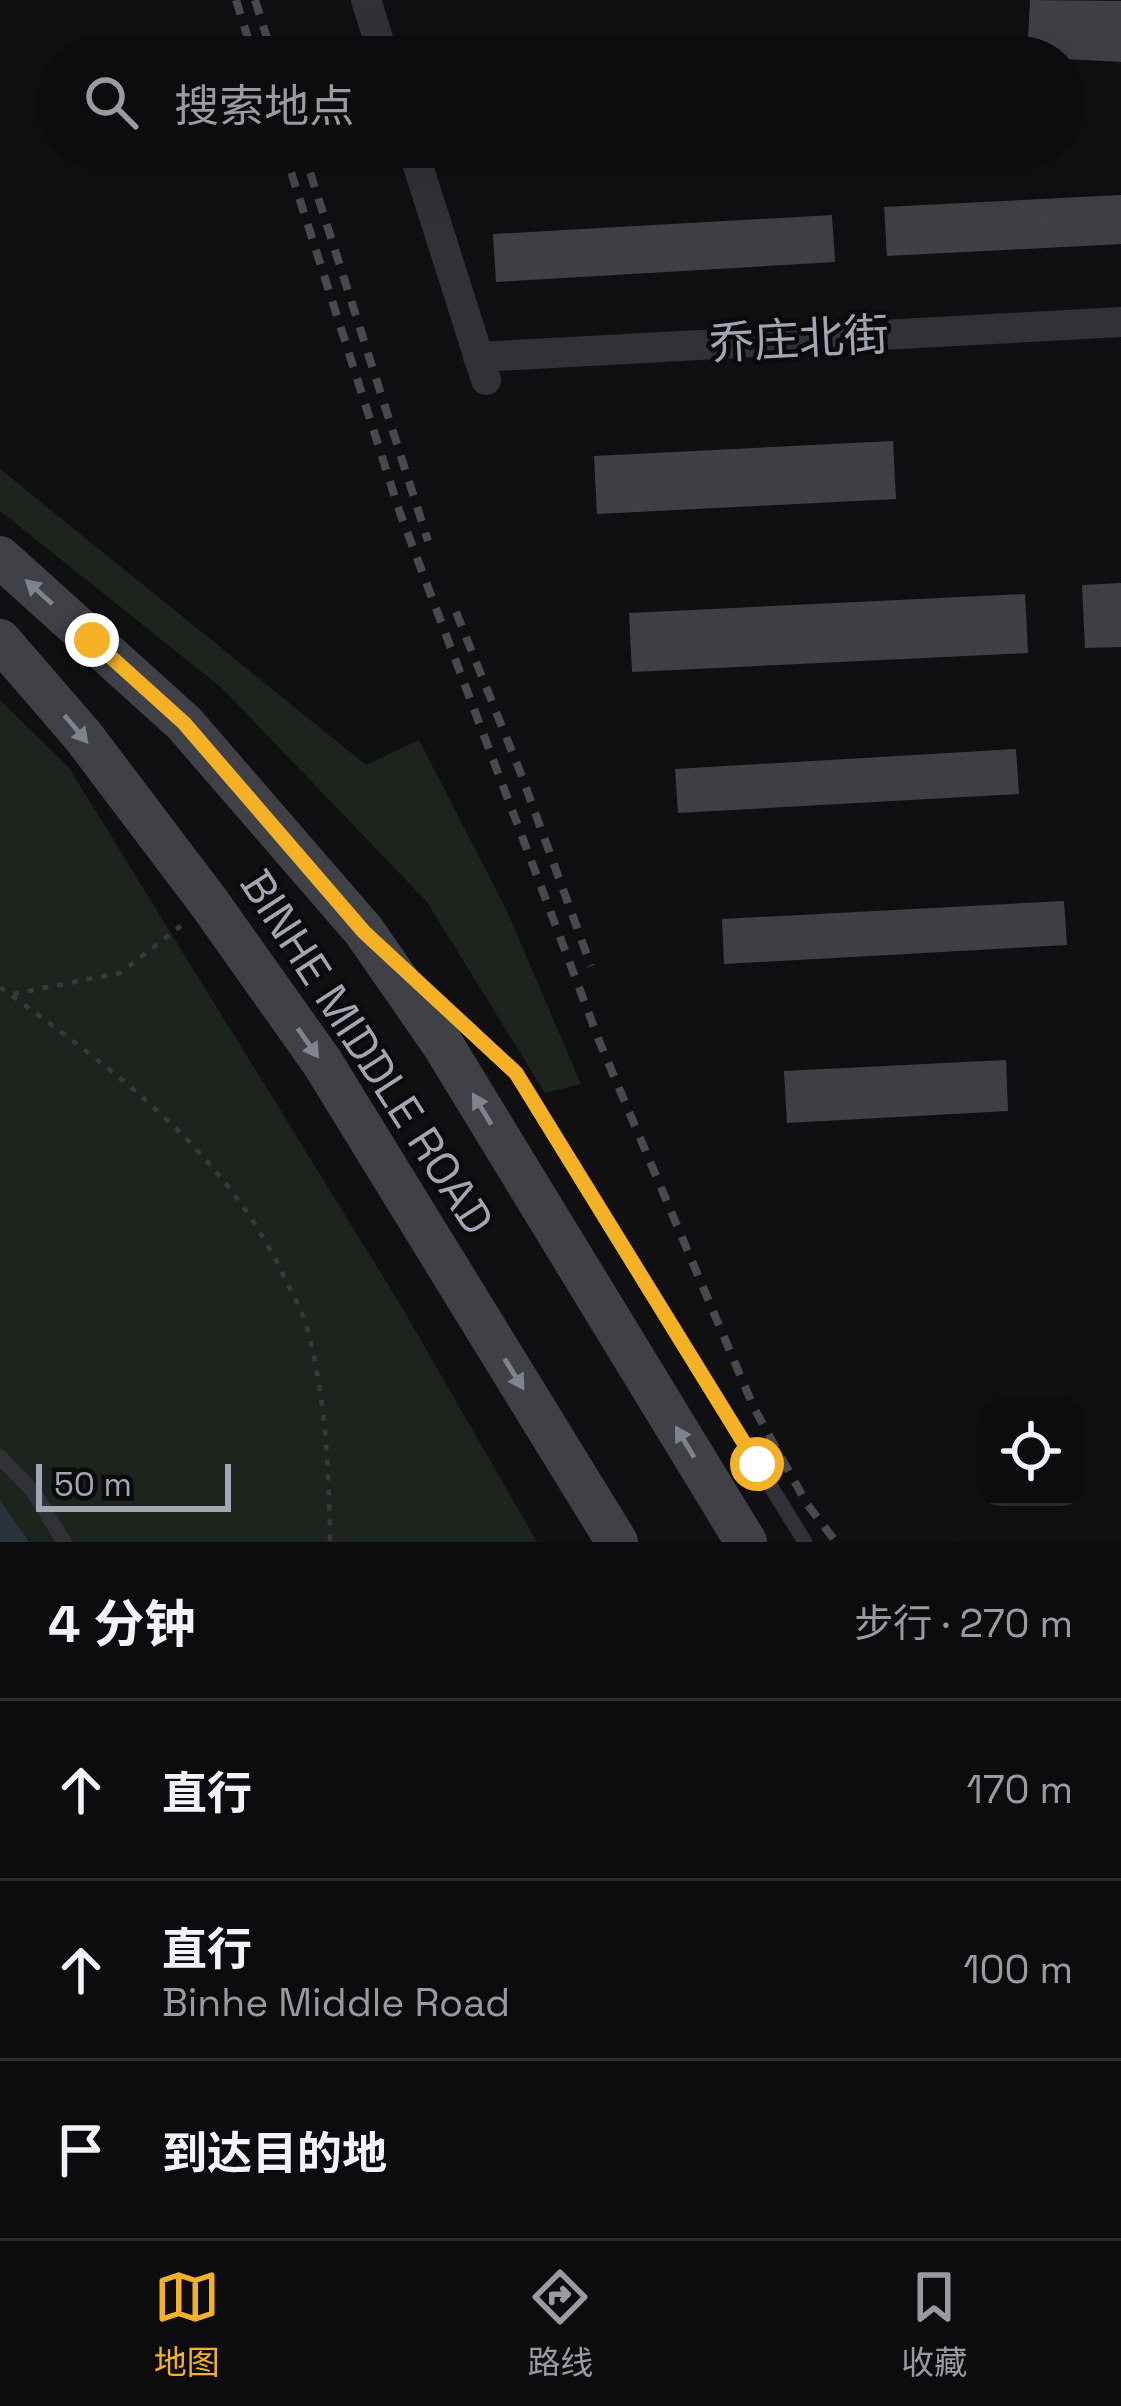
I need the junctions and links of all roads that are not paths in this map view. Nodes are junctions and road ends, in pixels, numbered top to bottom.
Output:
1 (366, 0) edge
2 (377, 36) edge
3 (419, 168) edge
4 (1121, 322) edge
5 (0, 557) edge
6 (0, 640) edge
7 (364, 932) junction
8 (0, 1456) edge
9 (64, 1542) edge
10 (617, 1542) edge
11 (746, 1542) edge
12 (805, 1542) edge

1 - 2 street
3 - 4 street, 乔庄北街
7 -> 5 main road, BINHE MIDDLE ROAD
6 -> 10 main road, BINHE MIDDLE ROAD
11 -> 7 main road, BINHE MIDDLE ROAD
7 - 12 lane
8 - 9 lane

